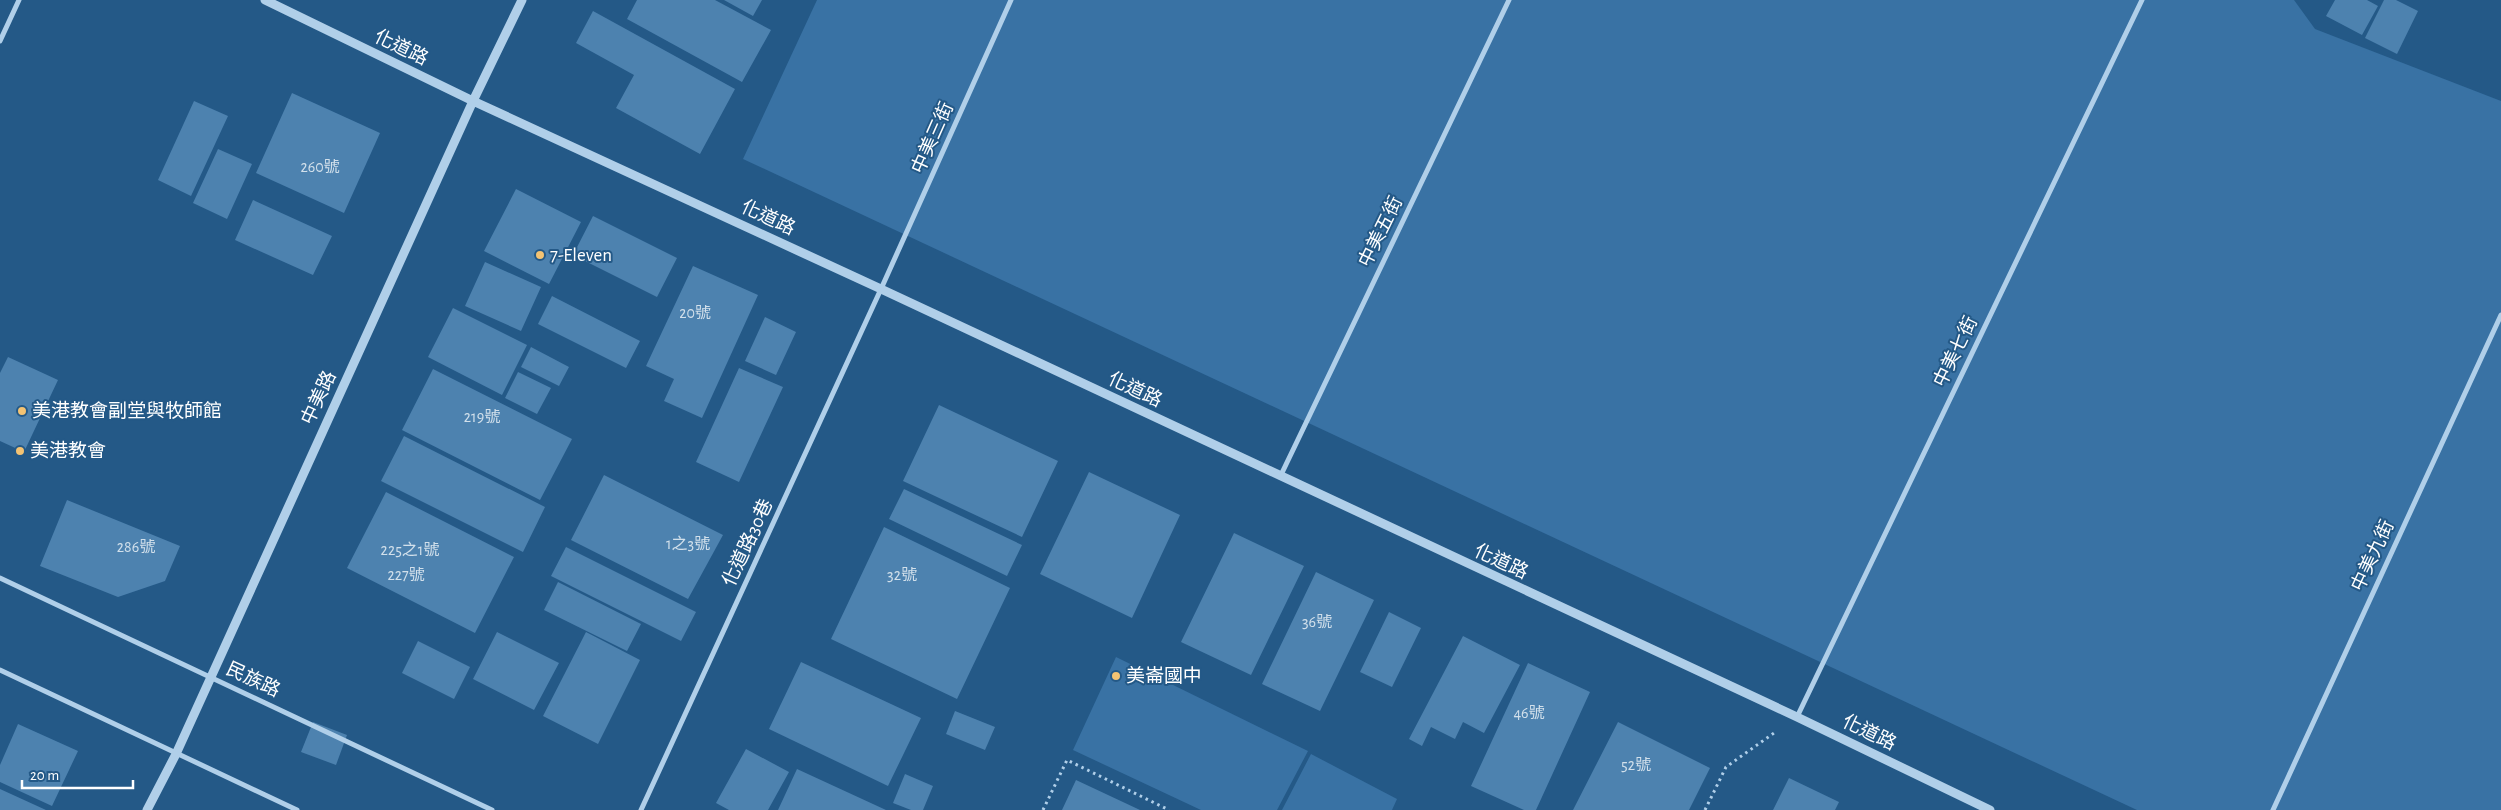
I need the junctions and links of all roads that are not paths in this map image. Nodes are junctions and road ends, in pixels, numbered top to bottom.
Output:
1 (19, 0) edge
2 (265, 0) edge
3 (522, 0) edge
4 (1011, 0) edge
5 (1509, 0) edge
6 (2142, 0) edge
7 (0, 41) edge
8 (473, 101) junction
9 (882, 288) junction
10 (2501, 315) edge
11 (1280, 476) junction
12 (0, 578) edge
13 (0, 670) edge
14 (209, 676) junction
15 (1797, 717) junction
16 (176, 754) junction
17 (147, 810) edge
18 (297, 810) edge
19 (492, 810) edge
20 (641, 810) edge
21 (1990, 810) edge
22 (2273, 810) edge

1 - 7 street
2 - 8 street, 化道路
3 - 8 street, 中美路
4 - 9 street, 中美三街
5 - 11 street, 中美五街
6 - 15 street, 中美七街
8 - 9 street, 化道路
8 - 14 street, 中美路
9 - 11 street, 化道路
9 - 20 street, 化道路30巷
10 - 22 street, 中美九街
11 - 15 street, 化道路
12 - 14 street, 民族路
13 - 16 street
14 - 16 street, 中美路
14 - 19 street, 民族路
15 - 21 street, 化道路
16 - 17 street, 中美路
16 - 18 street

